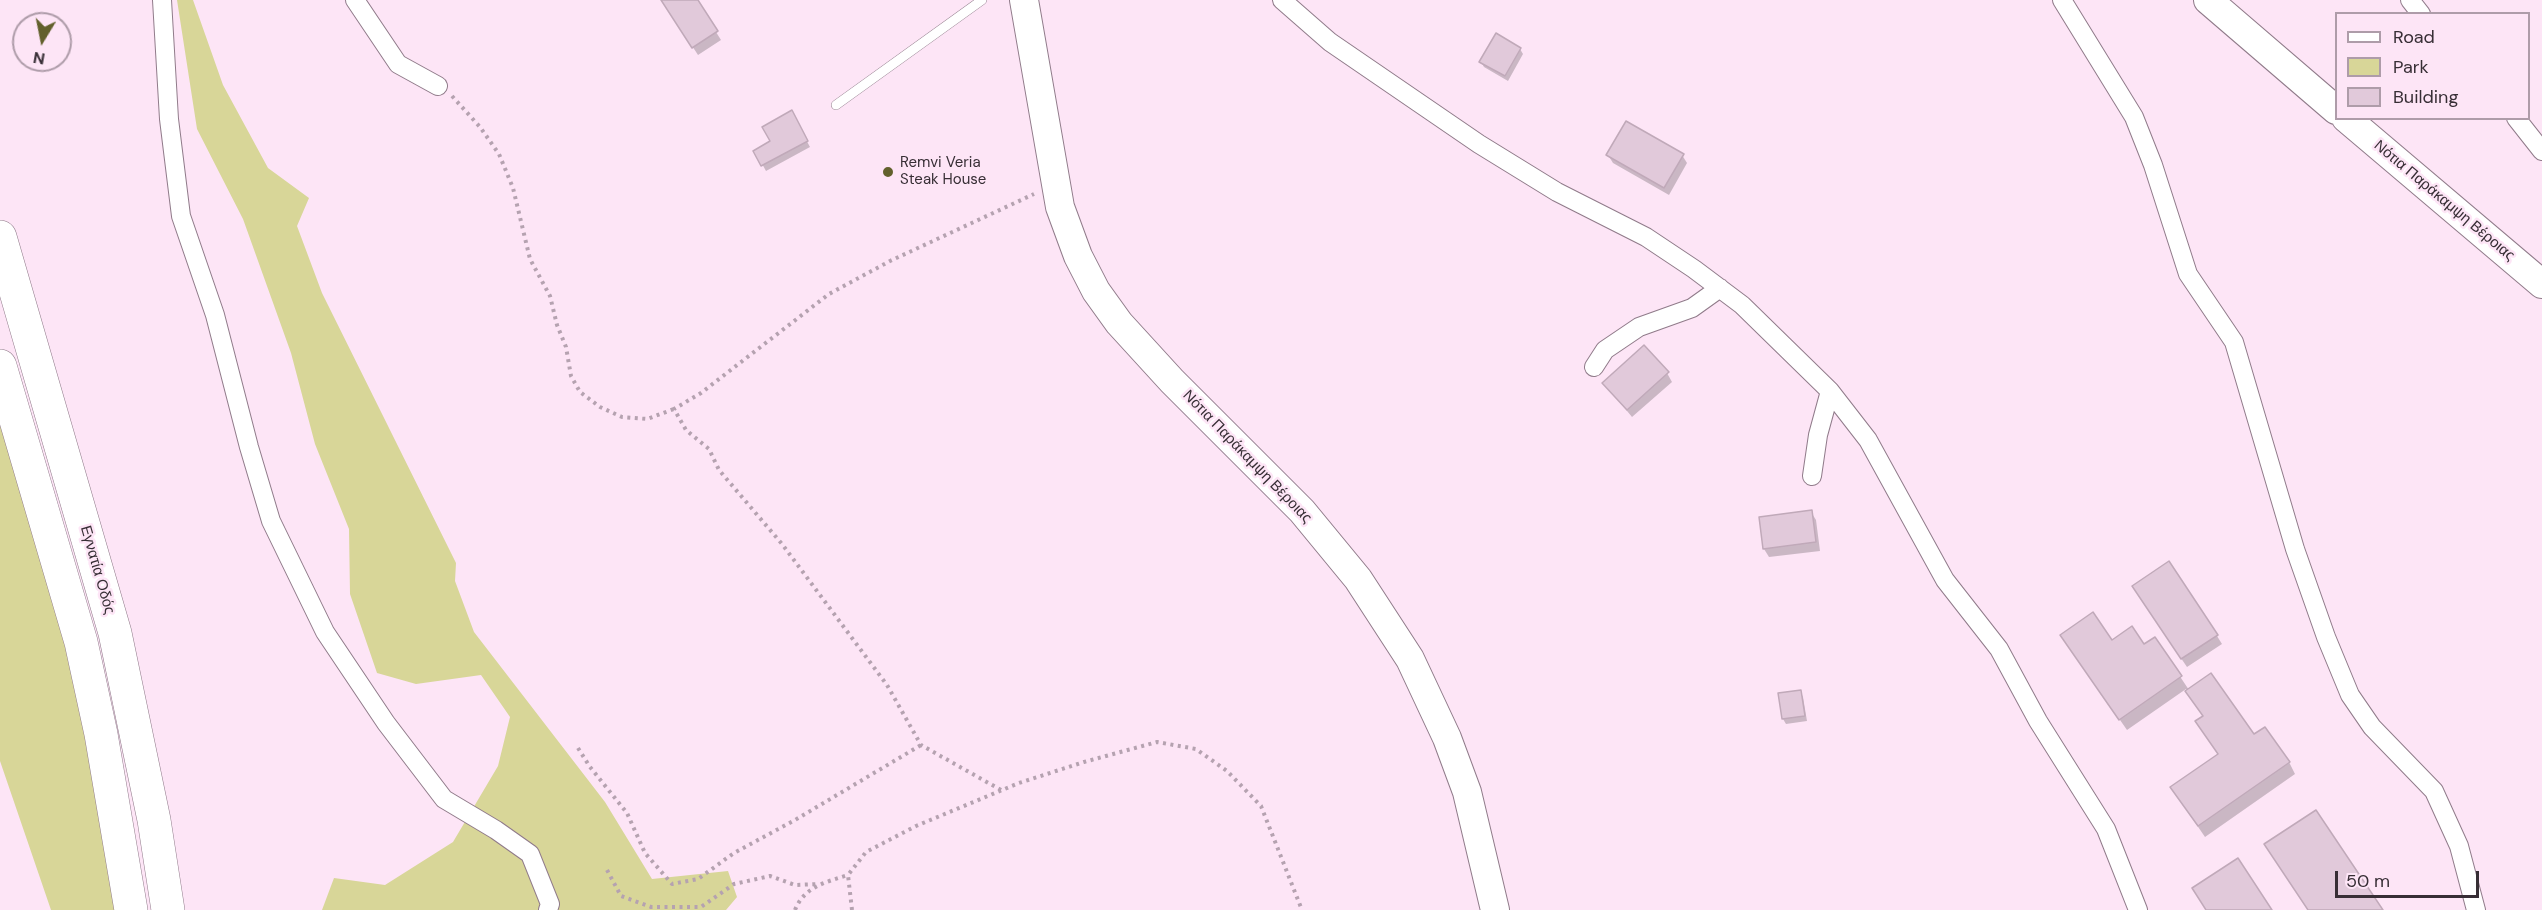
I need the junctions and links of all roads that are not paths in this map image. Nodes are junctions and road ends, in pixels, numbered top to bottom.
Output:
1 (162, 0) edge
2 (355, 0) edge
3 (982, 0) edge
4 (1024, 0) edge
5 (1282, 0) edge
6 (2062, 0) edge
7 (2208, 0) edge
8 (2410, 0) edge
9 (2419, 12) edge
10 (438, 86) road end
11 (836, 105) dead end
12 (2335, 108) edge
13 (2348, 120) edge
14 (2518, 120) edge
15 (2542, 151) edge
16 (0, 237) edge
17 (2542, 284) edge
18 (1720, 288) junction
19 (0, 366) edge
20 (1594, 367) dead end
21 (1830, 391) junction
22 (1812, 476) dead end
23 (131, 910) edge
24 (168, 910) edge
25 (548, 910) edge
26 (1495, 910) edge
27 (2138, 910) edge
28 (2476, 910) edge

1 - 25 street
2 - 10 street
3 - 11 lane
4 - 26 main road, Νότια Παράκαμψη Βέροιας
5 - 18 street
6 - 28 street
7 - 12 main road
8 - 9 street
13 - 17 main road, Νότια Παράκαμψη Βέροιας
14 - 15 street
16 - 24 highway, Εγνατία Οδός
18 - 20 street
18 - 21 street
19 - 23 highway
21 - 22 street
21 - 27 street

